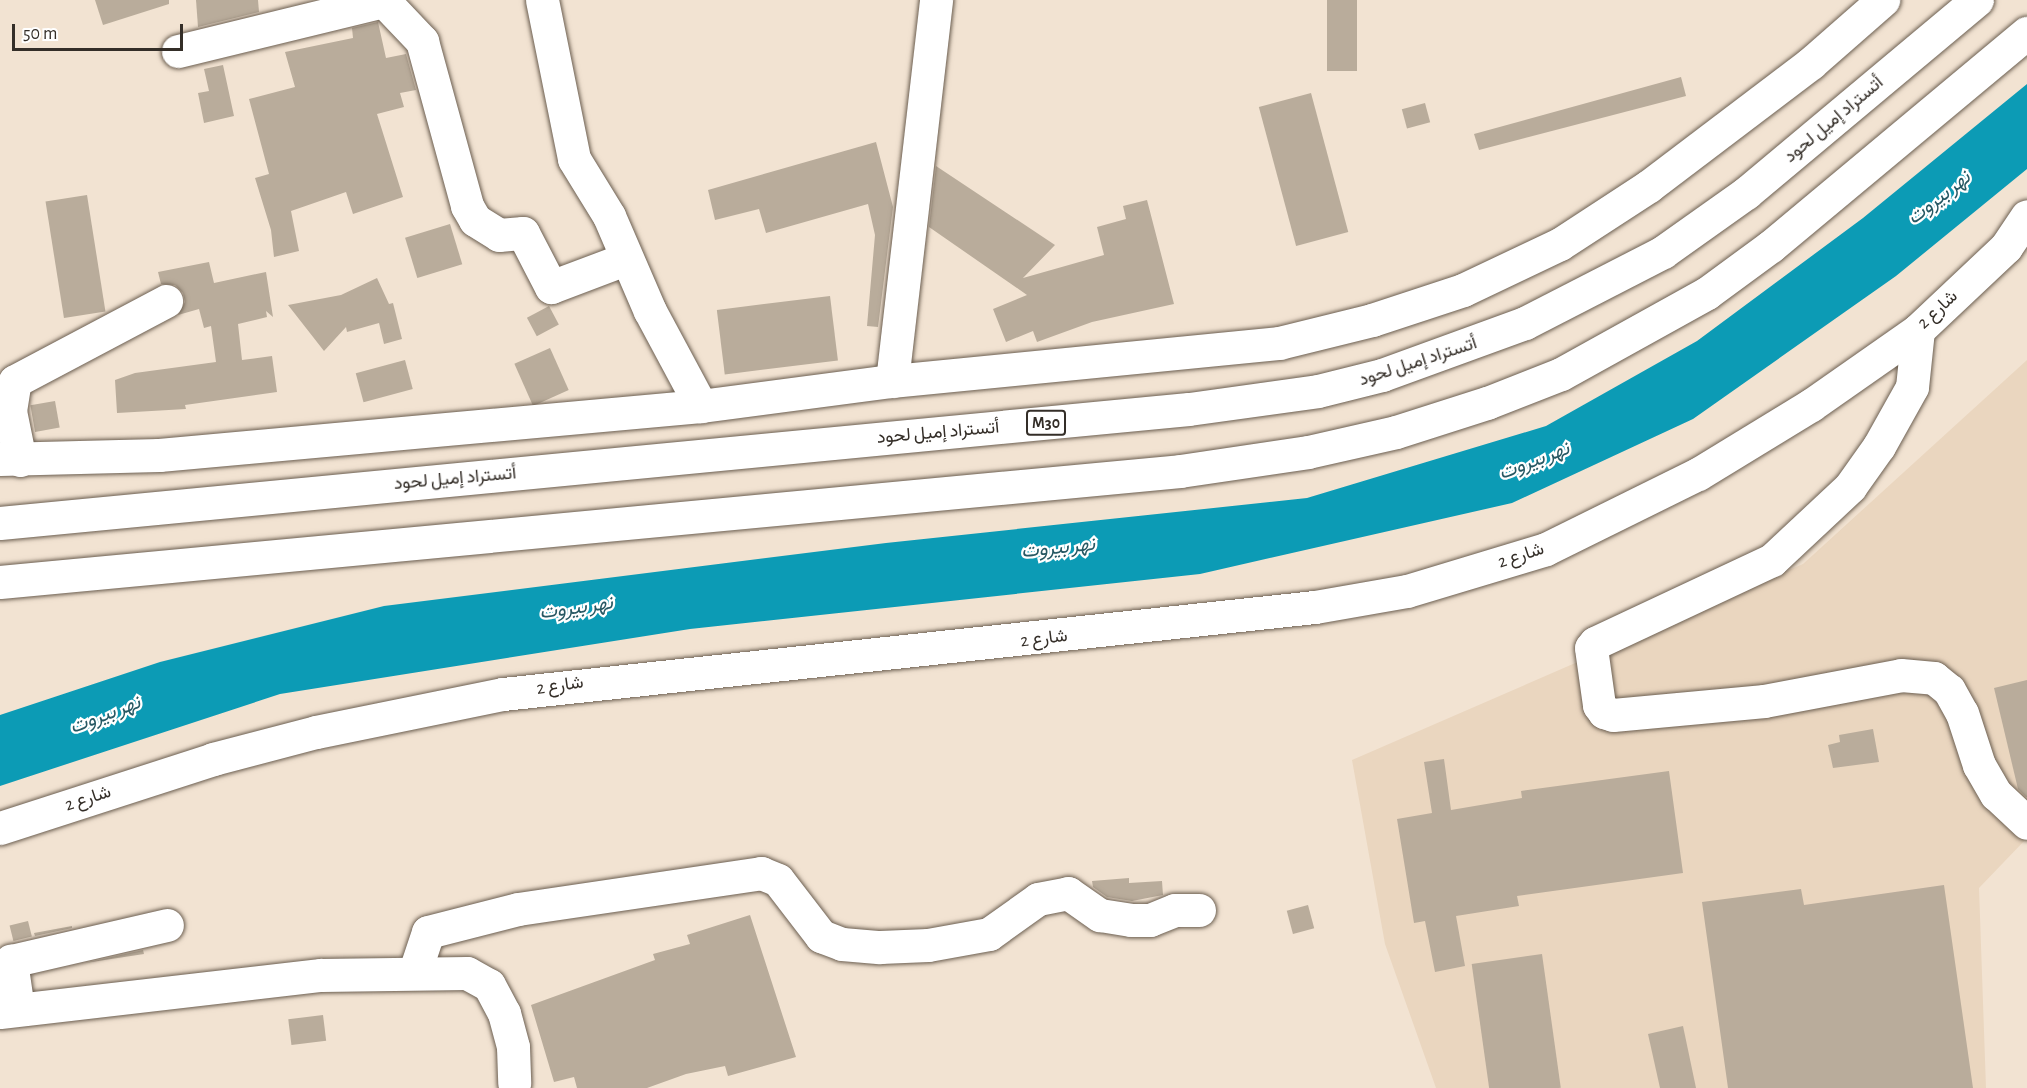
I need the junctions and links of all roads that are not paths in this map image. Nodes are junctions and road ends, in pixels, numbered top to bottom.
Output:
1 (542, 0) edge
2 (936, 0) edge
3 (1883, 0) edge
4 (1977, 0) edge
5 (383, 1) edge
6 (2027, 33) edge
7 (178, 51) dead end
8 (2027, 216) edge
9 (2016, 242) edge
10 (625, 259) junction
11 (165, 301) dead end
12 (1917, 330) junction
13 (892, 381) junction
14 (701, 406) junction
15 (10, 460) edge
16 (0, 510) edge
17 (69, 516) junction
18 (0, 523) edge
19 (58, 578) junction
20 (0, 582) edge
21 (0, 595) edge
22 (2027, 823) edge
23 (0, 828) edge
24 (1199, 910) dead end
25 (166, 926) dead end
26 (415, 971) junction
27 (9, 1011) edge
28 (514, 1083) dead end

1 - 10 main road
2 - 13 main road
3 - 13 main road
4 - 17 main road, أتستراد إميل لحود / M30
5 - 7 main road
5 - 10 main road
6 - 19 main road
8 - 9 main road, شارع 2
9 - 12 main road, شارع 2
10 - 14 main road
11 - 15 main road
12 - 22 main road
12 - 23 main road, شارع 2
13 - 14 main road
14 - 15 main road
16 - 17 main road
17 - 18 main road, أتستراد إميل لحود / M30
19 - 20 main road
19 - 21 main road
24 - 26 main road
25 - 27 main road
26 - 27 main road
26 - 28 main road

